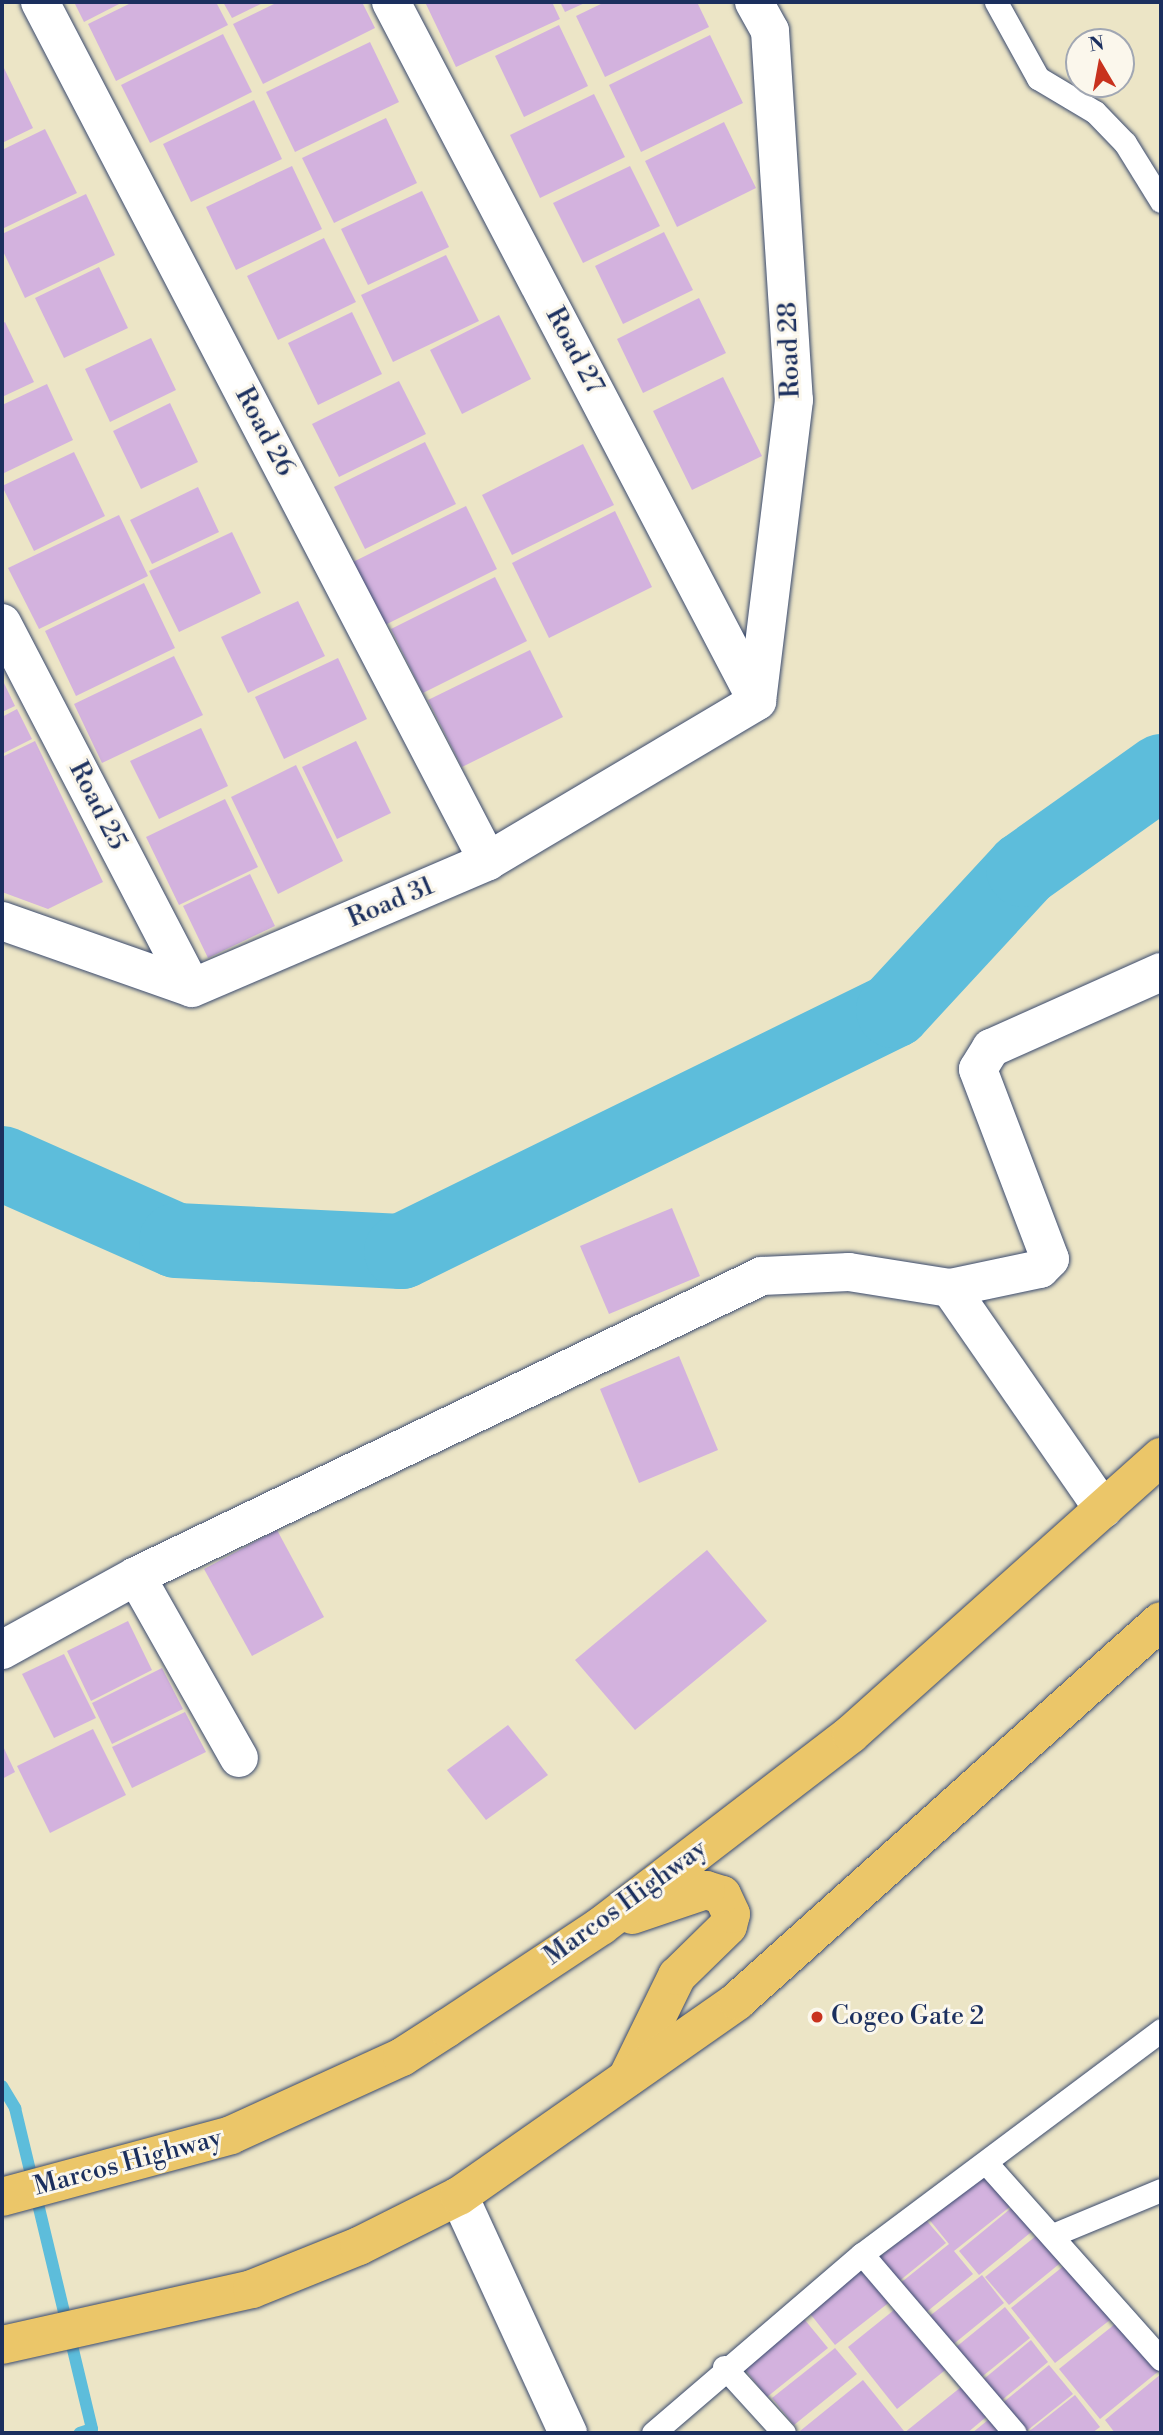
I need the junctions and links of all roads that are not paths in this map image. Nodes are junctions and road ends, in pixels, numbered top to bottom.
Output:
1 (40, 2) edge
2 (391, 2) edge
3 (754, 2) edge
4 (996, 2) edge
5 (1161, 201) edge
6 (2, 623) edge
7 (757, 701) junction
8 (488, 862) junction
9 (2, 921) edge
10 (1161, 972) edge
11 (192, 988) junction
12 (950, 1288) junction
13 (1161, 1457) edge
14 (1102, 1510) junction
15 (136, 1576) junction
16 (1161, 1621) edge
17 (2, 1650) edge
18 (239, 1758) dead end
19 (601, 1926) junction
20 (1161, 2031) edge
21 (623, 2085) junction
22 (988, 2165) junction
23 (1161, 2190) edge
24 (9, 2196) edge
25 (459, 2196) junction
26 (1055, 2234) junction
27 (862, 2254) junction
28 (18, 2341) edge
29 (1161, 2359) edge
30 (724, 2367) junction
31 (568, 2433) edge
32 (653, 2433) edge
33 (784, 2433) edge
34 (1014, 2433) edge

1 - 8 street, Road 26
2 - 7 street, Road 27
3 - 7 street, Road 28
4 - 5 lane
6 - 11 street, Road 25
7 - 8 street, Road 31
8 - 11 street, Road 31
9 - 11 street
10 - 12 street
12 - 14 street
12 - 15 street
13 - 14 main road, Marcos Highway
14 - 19 main road, Marcos Highway
15 - 17 street
15 - 18 street
16 - 21 main road
19 - 21 main road
19 - 24 main road, Marcos Highway
20 - 22 lane
21 - 25 main road
22 - 26 lane
22 - 27 lane
23 - 26 lane
25 - 28 main road
25 - 31 street
26 - 29 lane
27 - 30 lane
27 - 34 lane
30 - 32 lane
30 - 33 lane

